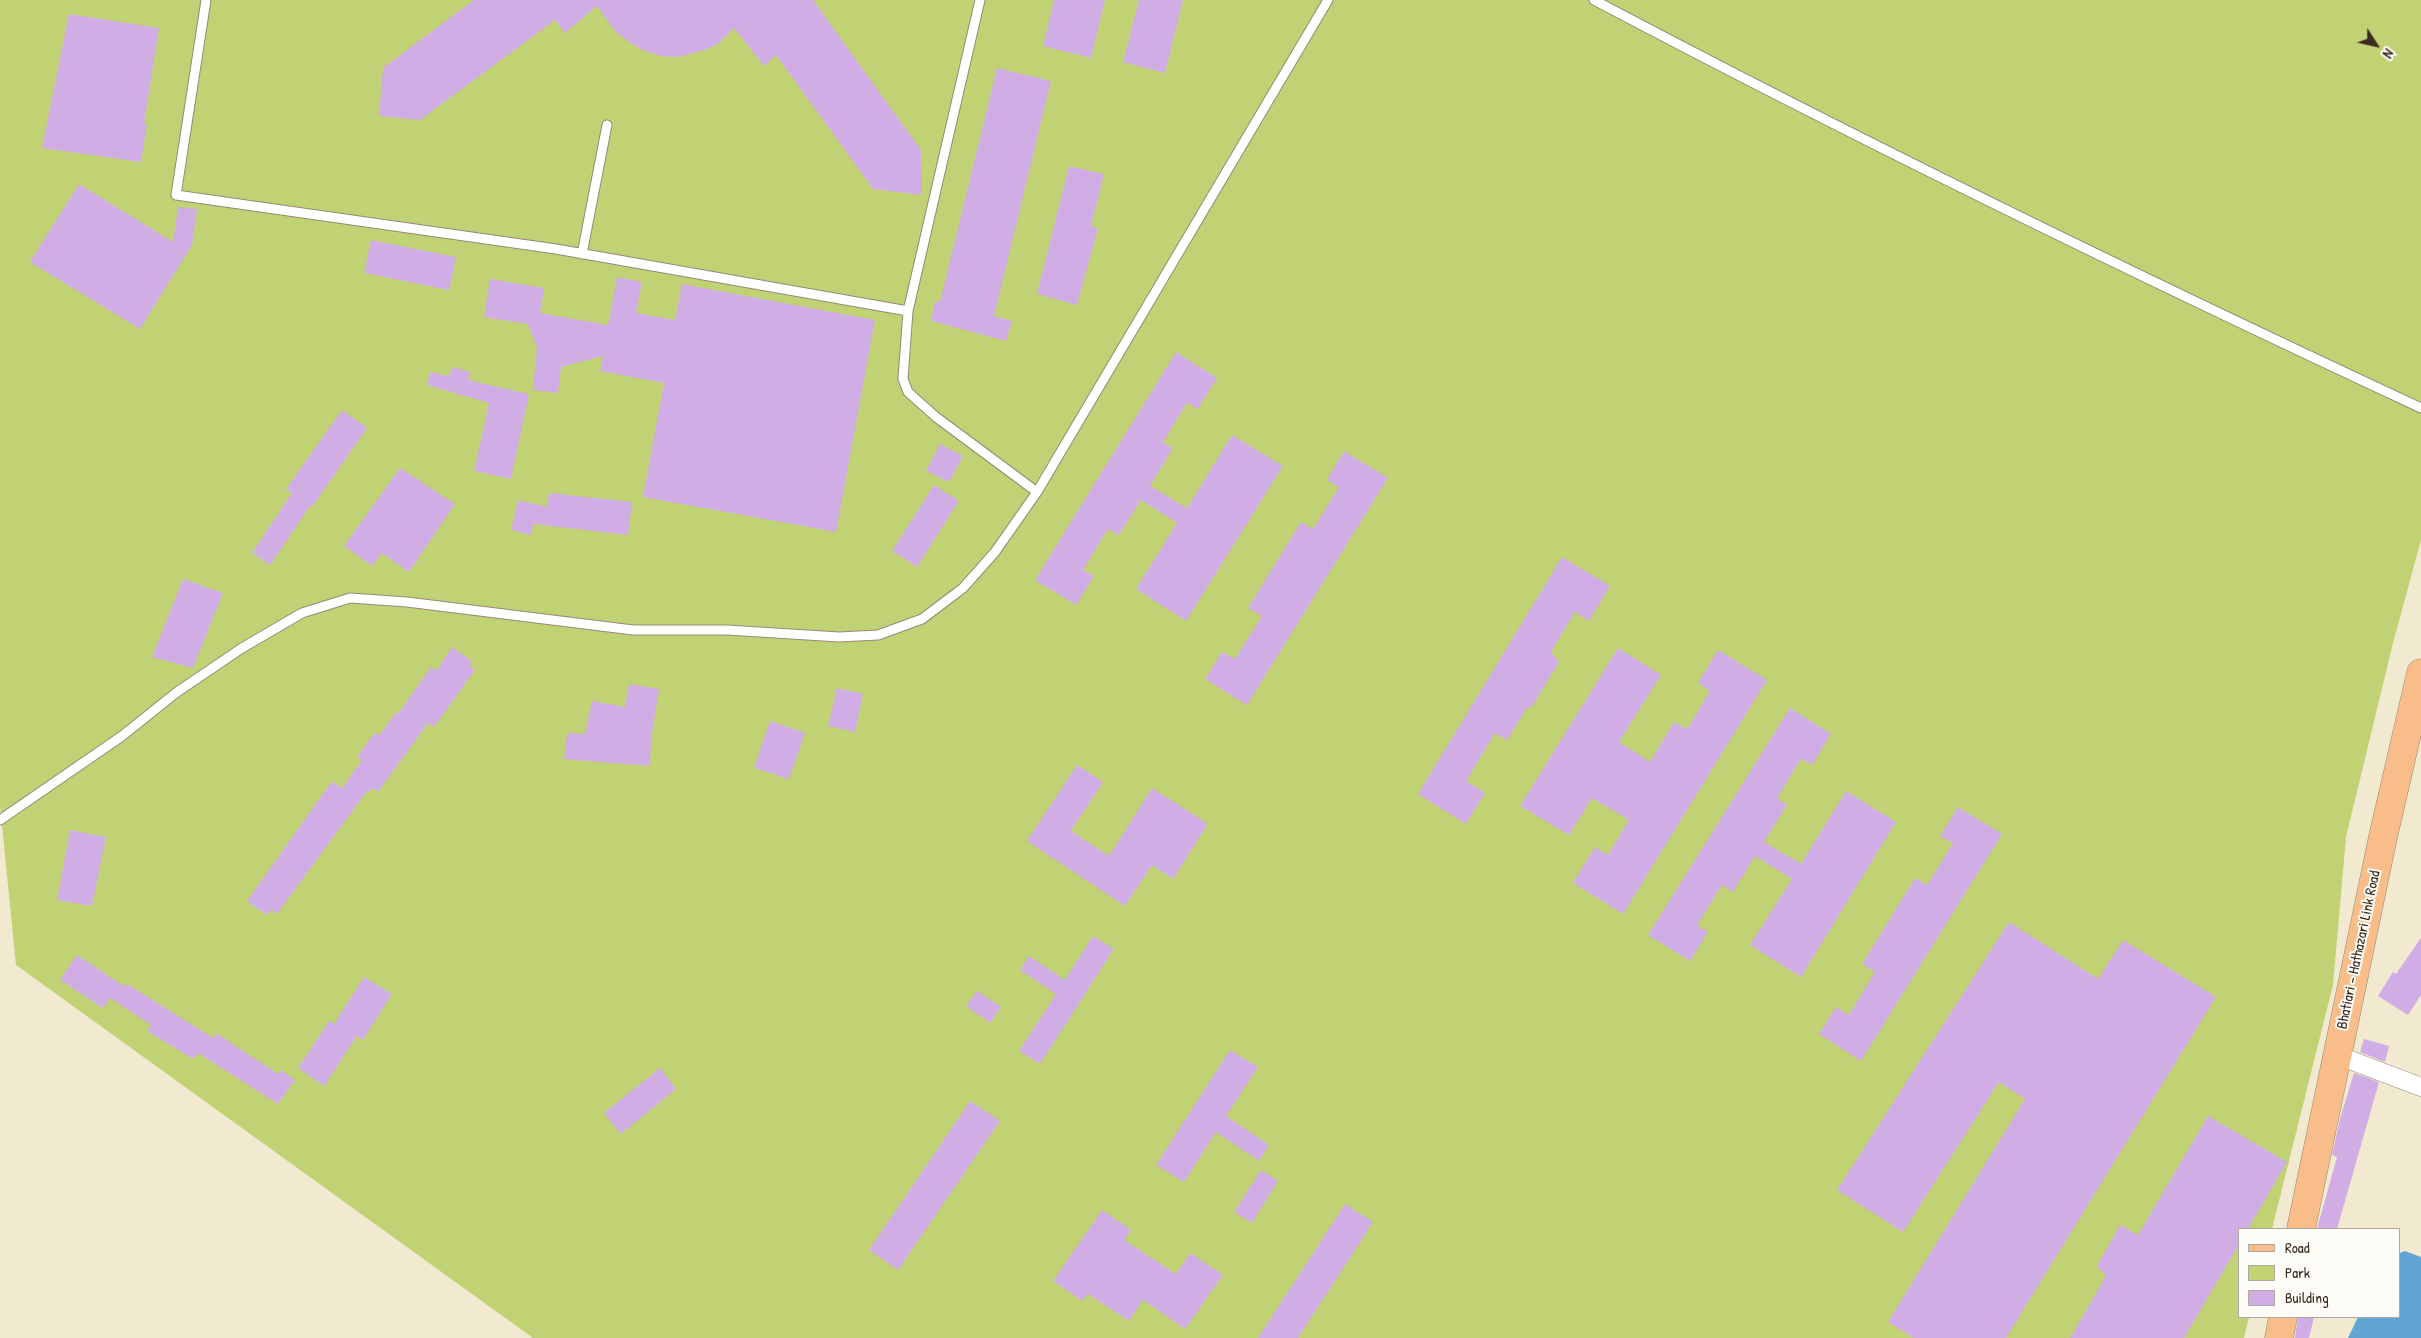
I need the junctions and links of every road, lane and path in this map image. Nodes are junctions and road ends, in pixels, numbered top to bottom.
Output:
1 (206, 0) edge
2 (980, 0) edge
3 (1328, 0) edge
4 (1594, 0) edge
5 (607, 125) dead end
6 (582, 254) junction
7 (908, 311) junction
8 (2421, 408) edge
9 (1036, 492) junction
10 (2421, 673) edge
11 (0, 820) edge
12 (2337, 1055) junction
13 (2421, 1087) edge
14 (2301, 1228) edge
15 (2283, 1318) edge
16 (2279, 1338) edge

1 - 6 lane
2 - 7 lane
3 - 9 lane
4 - 8 lane
5 - 6 lane
6 - 7 lane
7 - 9 lane
9 - 11 lane
10 - 12 main road, Bhatiari - Hathazari Link Road
12 - 13 street
12 - 14 main road, Bhatiari - Hathazari Link Road
15 - 16 main road

